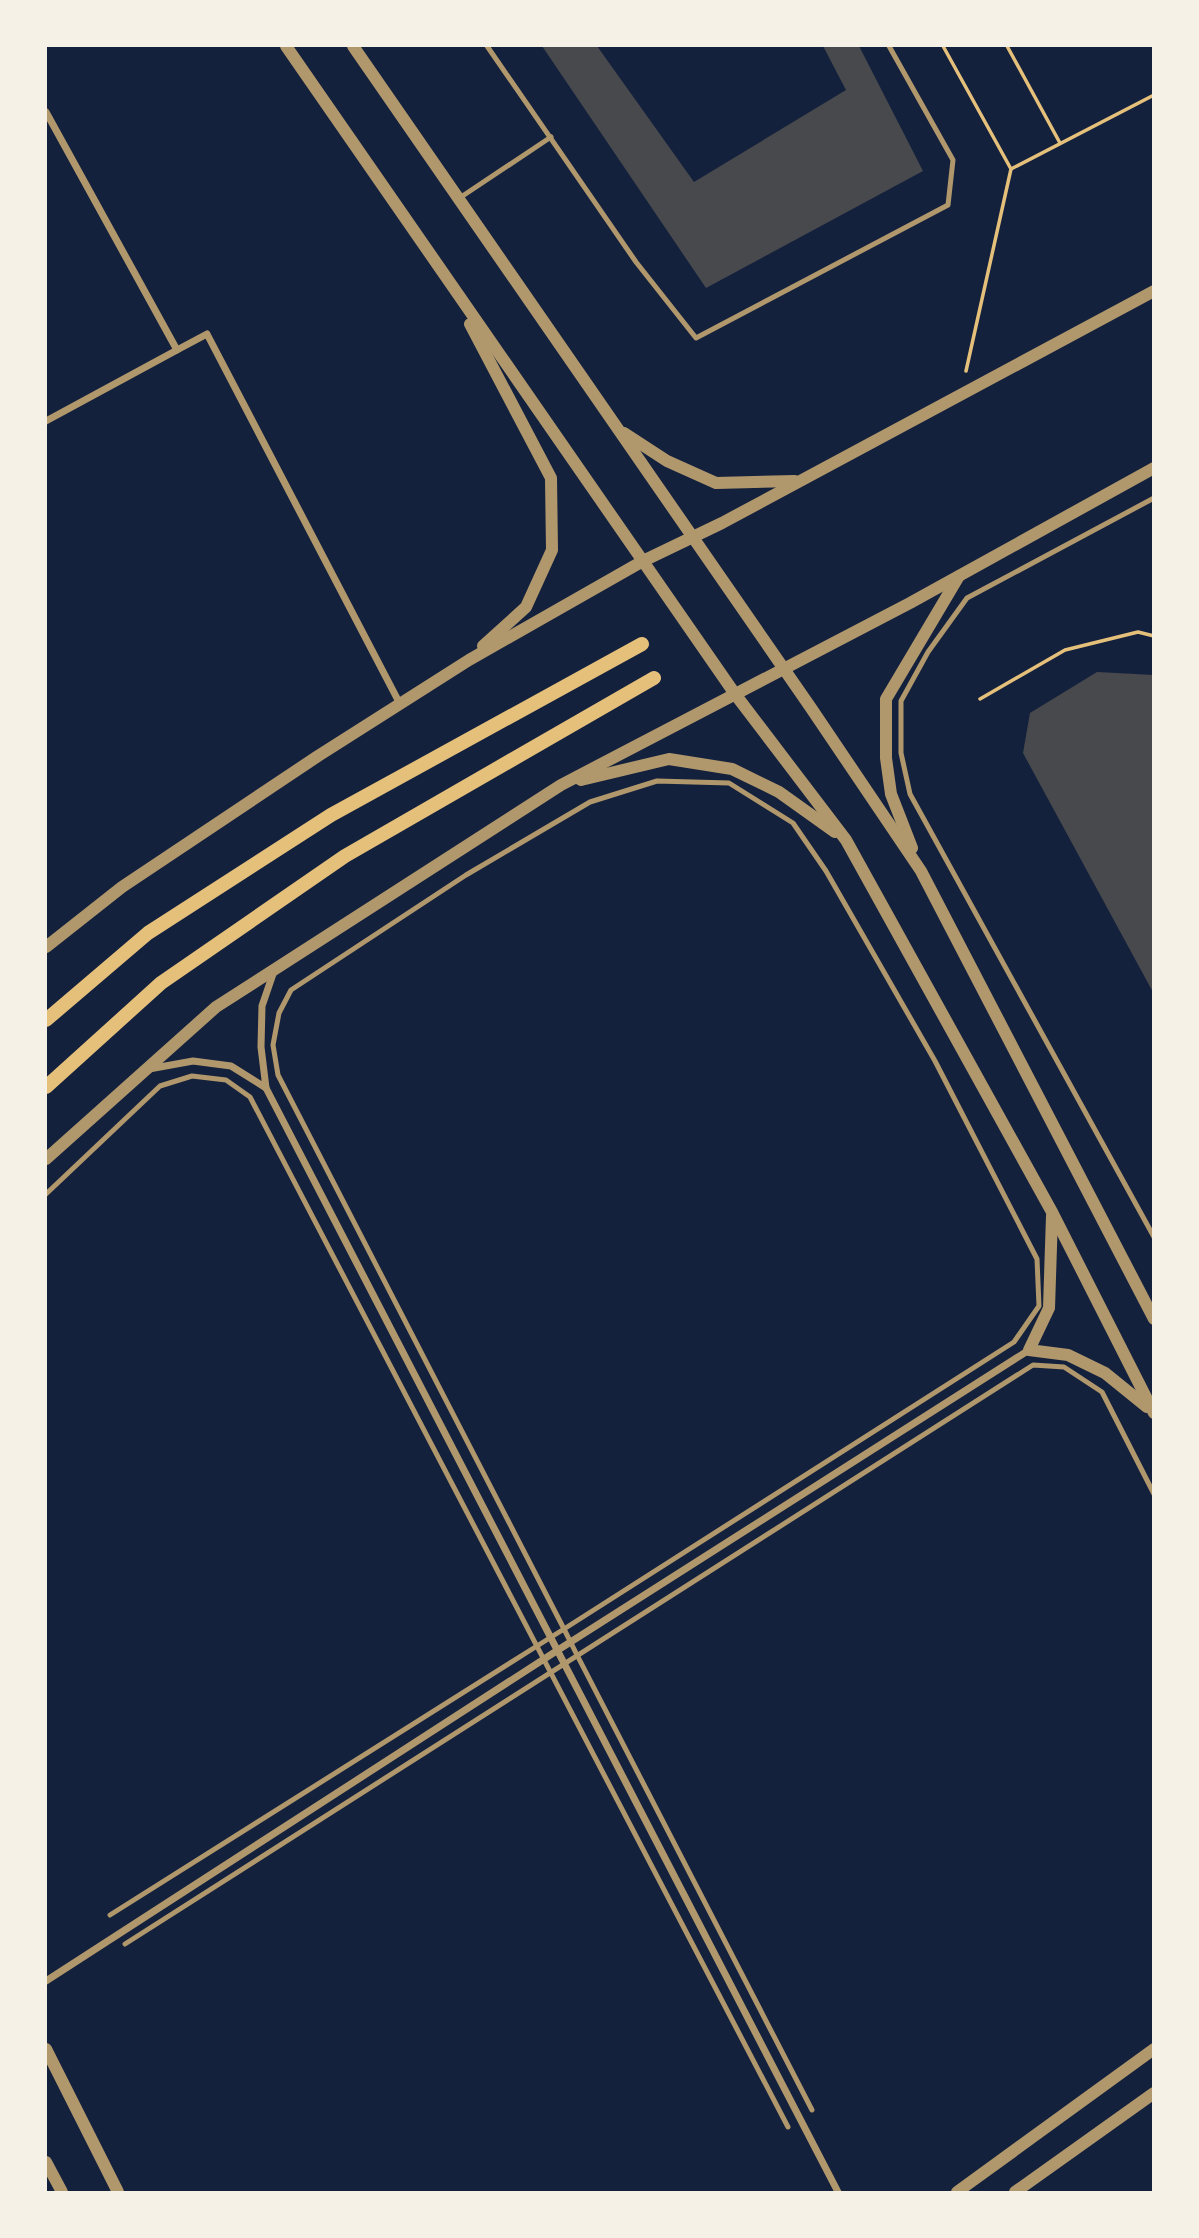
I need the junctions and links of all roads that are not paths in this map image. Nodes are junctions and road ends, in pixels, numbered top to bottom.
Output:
1 (286, 46) edge
2 (353, 46) edge
3 (487, 46) edge
4 (889, 46) edge
5 (46, 112) edge
6 (551, 137) junction
7 (458, 199) junction
8 (442, 271) junction
9 (1153, 291) edge
10 (177, 351) junction
11 (46, 421) edge
12 (618, 429) junction
13 (1153, 468) edge
14 (799, 481) junction
15 (1153, 498) edge
16 (693, 537) junction
17 (643, 561) junction
18 (960, 575) junction
19 (642, 644) dead end
20 (469, 660) junction
21 (784, 668) junction
22 (654, 678) dead end
23 (734, 694) junction
24 (400, 704) junction
25 (561, 785) junction
26 (846, 840) junction
27 (921, 871) junction
28 (46, 947) edge
29 (275, 969) junction
30 (46, 1020) edge
31 (145, 1070) junction
32 (46, 1087) edge
33 (266, 1088) junction
34 (46, 1159) edge
35 (46, 1195) edge
36 (1052, 1212) junction
37 (1153, 1237) edge
38 (1153, 1319) edge
39 (1029, 1350) junction
40 (1153, 1412) edge
41 (1153, 1494) edge
42 (564, 1629) junction
43 (551, 1637) junction
44 (570, 1642) junction
45 (537, 1647) junction
46 (558, 1650) junction
47 (577, 1654) junction
48 (544, 1661) junction
49 (564, 1663) junction
50 (551, 1673) junction
51 (110, 1915) dead end
52 (125, 1944) dead end
53 (46, 1981) edge
54 (46, 2049) edge
55 (1153, 2049) edge
56 (1153, 2094) edge
57 (812, 2110) dead end
58 (788, 2127) dead end
59 (46, 2162) edge
60 (62, 2193) edge
61 (118, 2193) edge
62 (838, 2193) edge
63 (957, 2193) edge
64 (1015, 2193) edge

1 - 8 street
2 - 7 street
3 - 6 lane
4 - 6 lane
5 - 10 street
6 - 7 lane
7 - 12 street
8 - 17 street
8 - 20 street
9 - 14 street
10 - 11 street
10 - 24 street
12 - 14 street
12 - 16 street
13 - 18 street
14 - 16 street
15 - 37 lane
16 - 17 street
16 - 21 street
17 - 20 street
17 - 23 street
18 - 21 street
18 - 27 street
19 - 30 main road
20 - 24 street
21 - 23 street
21 - 27 street
22 - 32 main road
23 - 25 street
23 - 26 street
24 - 28 street
25 - 26 street
25 - 29 street
26 - 36 street
27 - 38 street
29 - 31 street
29 - 33 street
31 - 33 street
31 - 34 street
33 - 43 street
35 - 45 lane
36 - 39 street
36 - 40 street
39 - 40 street
39 - 44 street
41 - 47 lane
42 - 42 lane
42 - 43 lane
42 - 44 lane
43 - 45 lane
43 - 46 street
44 - 46 street
44 - 47 lane
45 - 48 lane
45 - 51 lane
46 - 48 street
46 - 49 street
47 - 49 lane
47 - 57 lane
48 - 50 lane
48 - 53 street
49 - 50 lane
49 - 62 street
50 - 52 lane
50 - 58 lane
54 - 61 street
55 - 63 street
56 - 64 street
59 - 60 street

